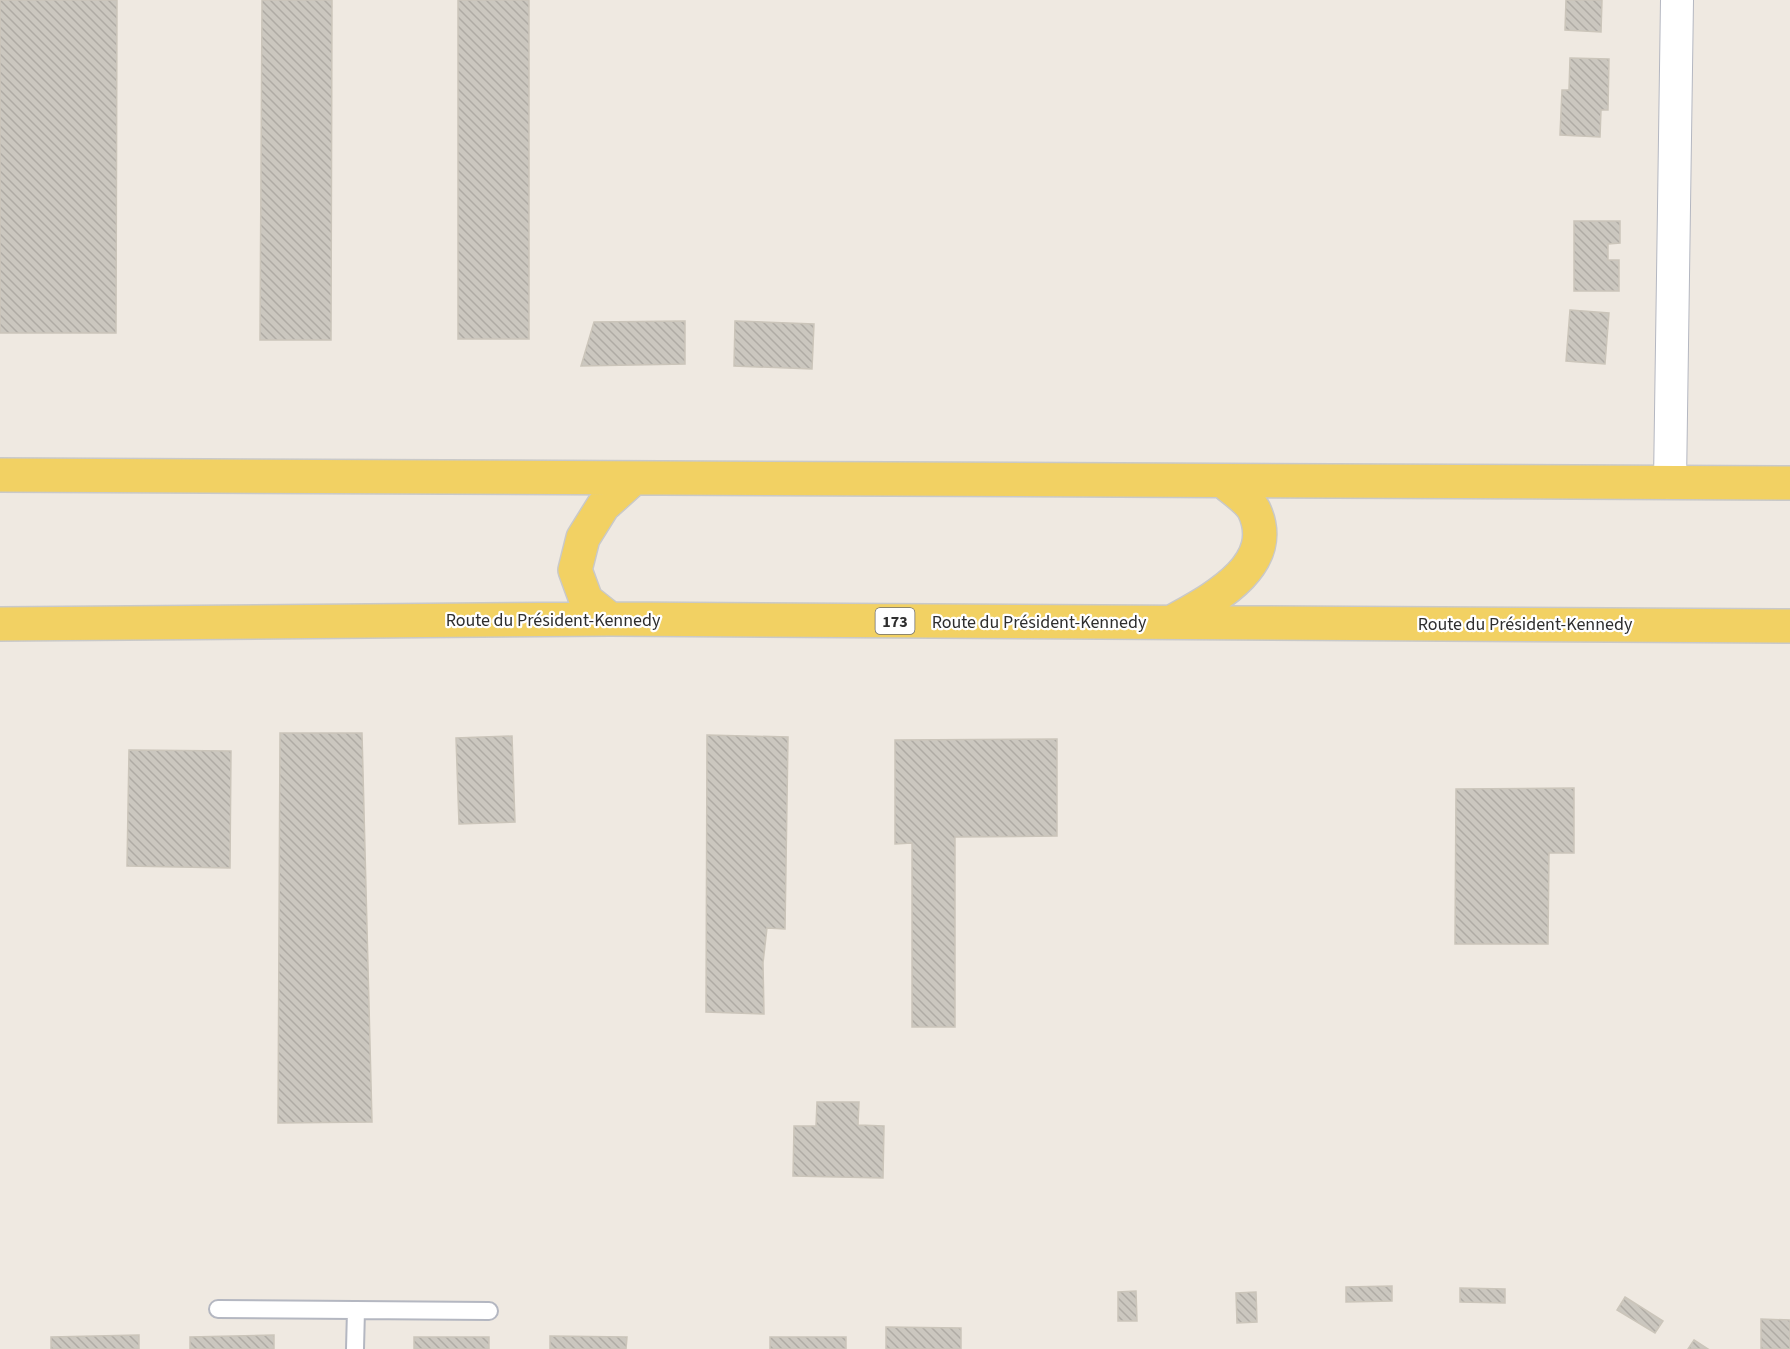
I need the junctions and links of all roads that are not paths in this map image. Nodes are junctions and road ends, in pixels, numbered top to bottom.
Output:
1 (1677, 0) edge
2 (0, 475) edge
3 (634, 478) junction
4 (1223, 481) junction
5 (1670, 483) junction
6 (1790, 483) edge
7 (610, 619) junction
8 (1170, 623) junction
9 (0, 624) edge
10 (1790, 626) edge
11 (218, 1309) dead end
12 (356, 1310) junction
13 (489, 1311) dead end
14 (355, 1349) edge

1 - 5 street
2 - 3 main road
3 - 4 main road
3 - 7 main road
4 - 5 main road
4 - 8 main road
5 - 6 main road
7 - 8 main road, Route du Président-Kennedy / 173
7 - 9 main road, Route du Président-Kennedy / 173
8 - 10 main road, Route du Président-Kennedy / 173
11 - 12 lane
12 - 13 lane
12 - 14 lane

